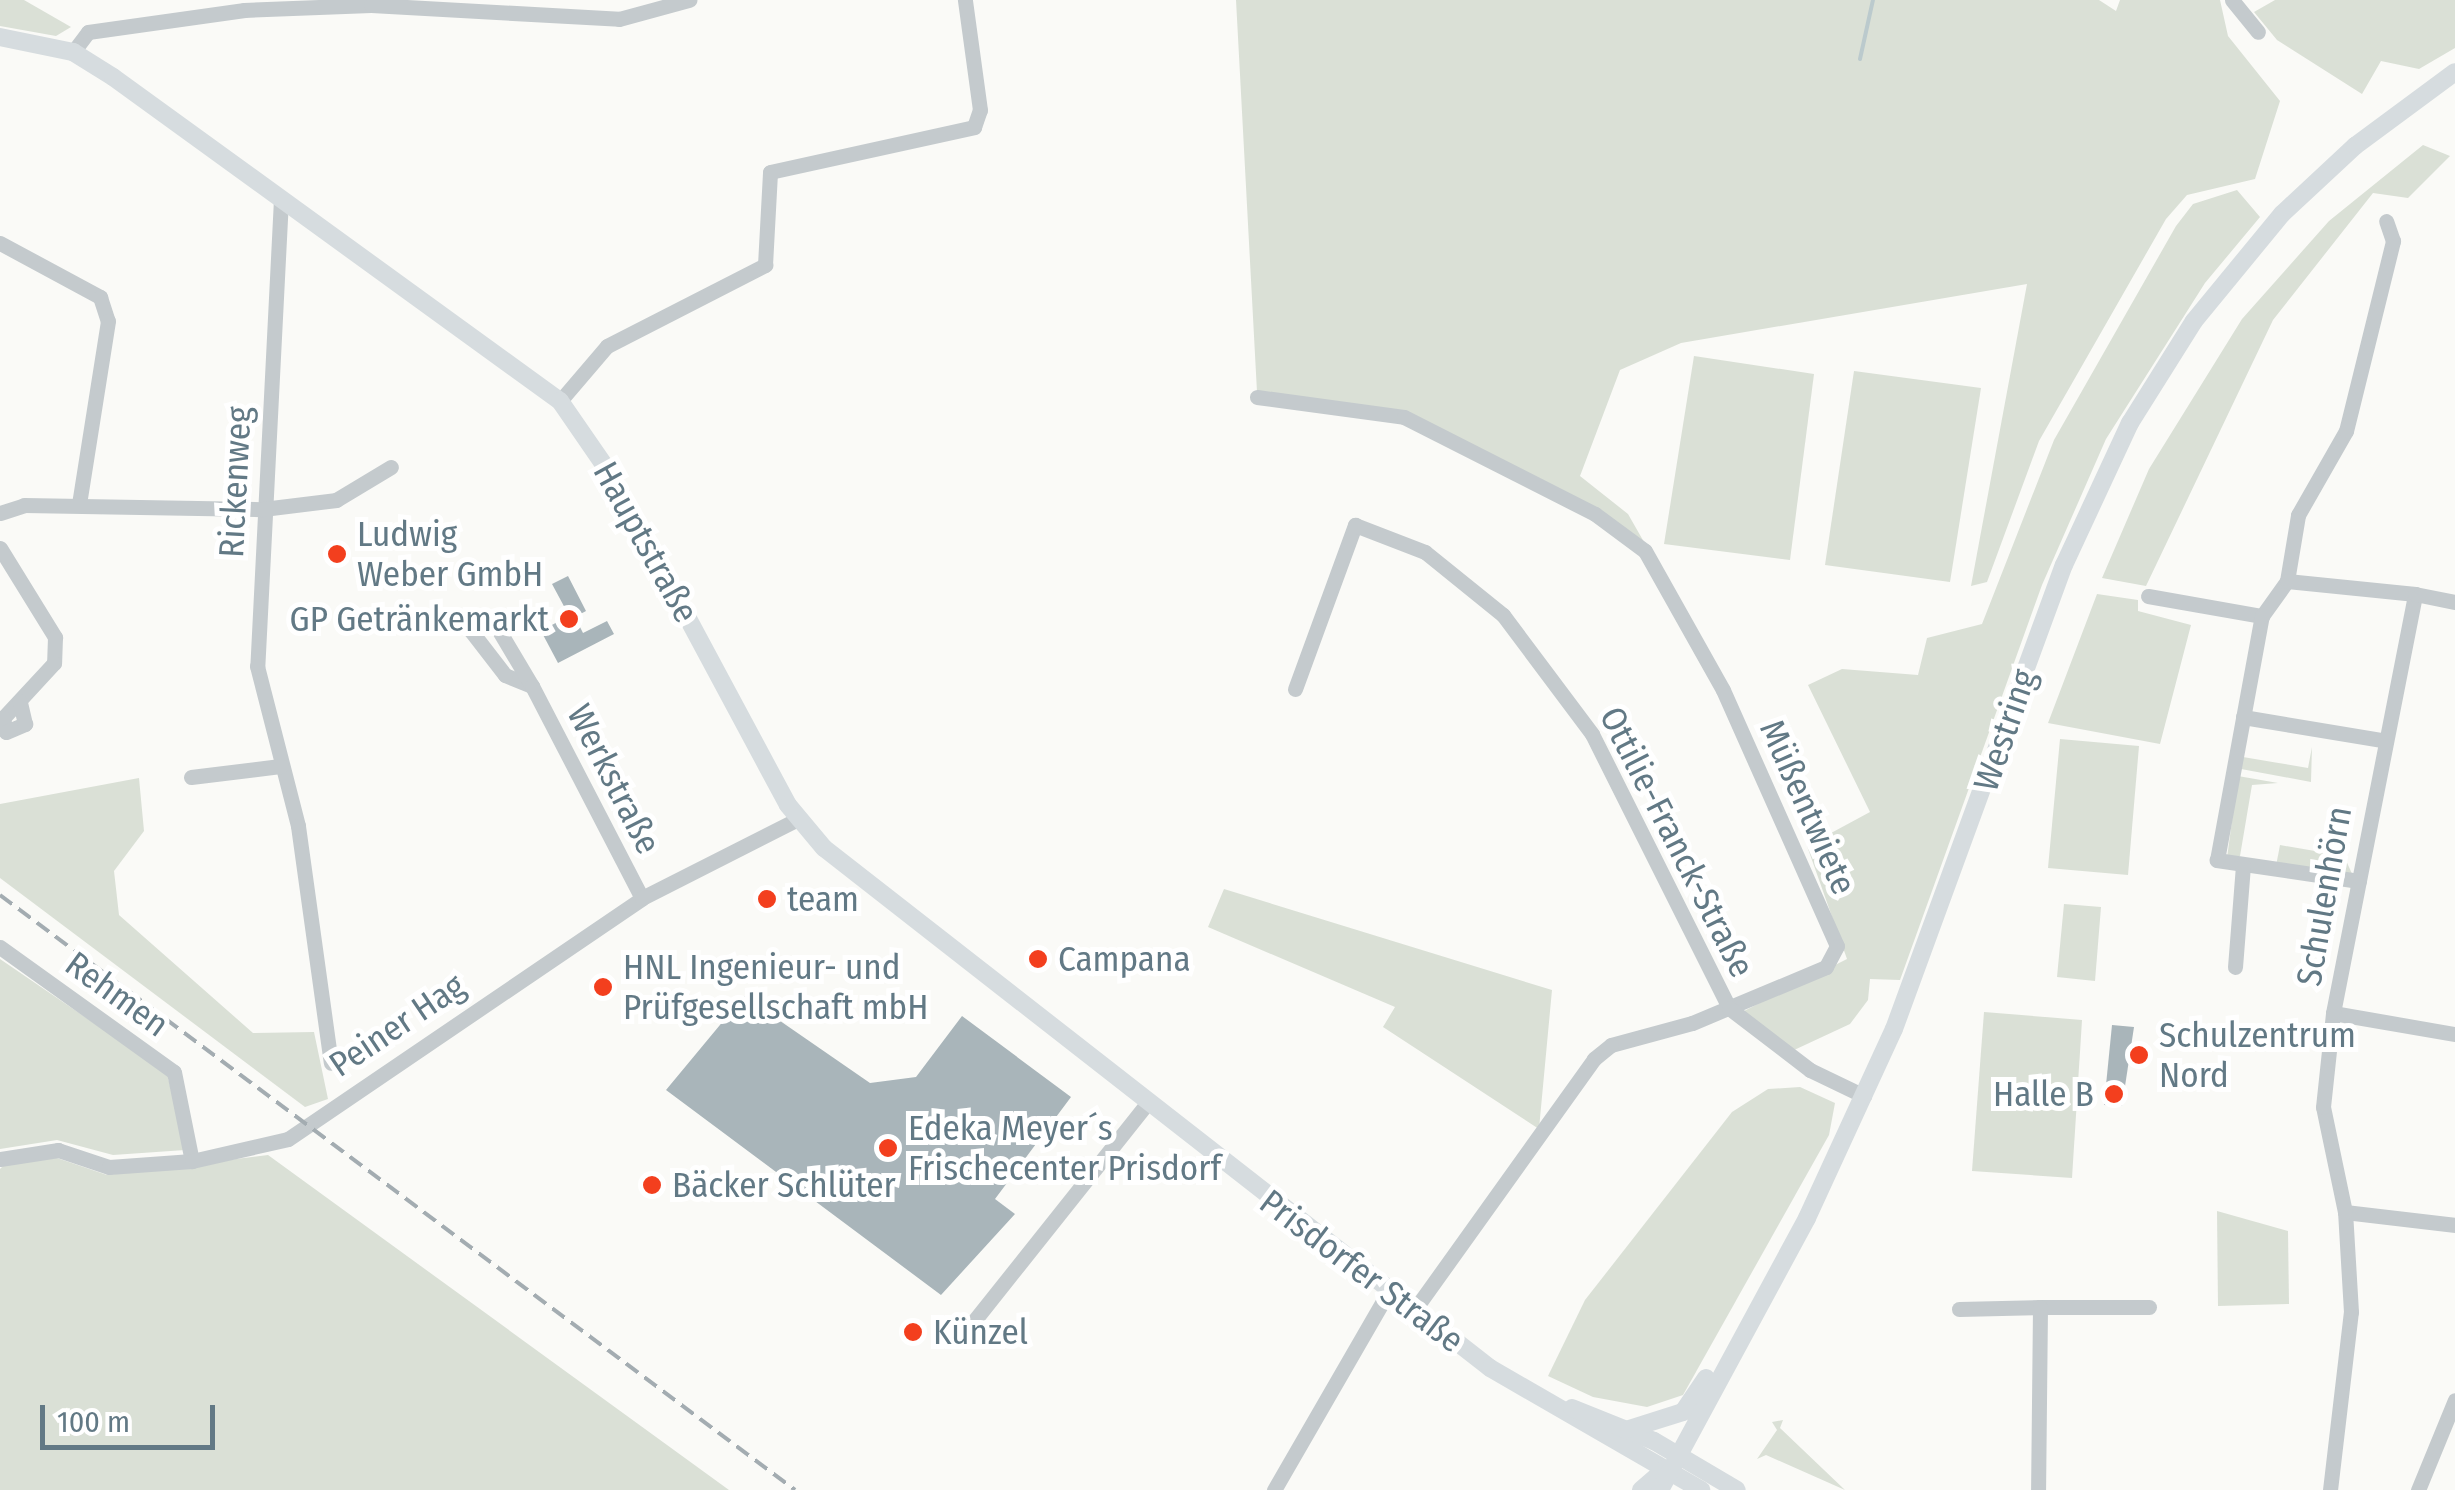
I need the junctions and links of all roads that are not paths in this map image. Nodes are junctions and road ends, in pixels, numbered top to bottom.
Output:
1 (689, 0) edge
2 (965, 0) edge
3 (2232, 0) edge
4 (2258, 32) dead end
5 (0, 37) edge
6 (73, 52) junction
7 (2455, 72) edge
8 (281, 199) junction
9 (2386, 221) dead end
10 (0, 243) edge
11 (1256, 398) dead end
12 (560, 401) junction
13 (391, 467) dead end
14 (79, 505) junction
15 (263, 509) junction
16 (0, 514) edge
17 (0, 548) edge
18 (2287, 580) junction
19 (2415, 594) junction
20 (2148, 596) dead end
21 (2455, 602) edge
22 (2262, 616) junction
23 (532, 686) dead end
24 (1294, 689) dead end
25 (20, 702) dead end
26 (2243, 717) junction
27 (2382, 740) junction
28 (280, 766) junction
29 (191, 777) dead end
30 (798, 819) junction
31 (2243, 865) junction
32 (2359, 881) junction
33 (642, 898) junction
34 (0, 947) edge
35 (2234, 967) dead end
36 (1729, 1008) junction
37 (2333, 1013) junction
38 (2455, 1034) edge
39 (331, 1063) dead end
40 (1864, 1096) junction
41 (1145, 1106) junction
42 (1202, 1150) joint
43 (0, 1159) edge
44 (192, 1161) junction
45 (2345, 1212) junction
46 (2455, 1225) edge
47 (1389, 1291) junction
48 (2149, 1306) dead end
49 (2040, 1307) junction
50 (1414, 1309) junction
51 (1959, 1309) dead end
52 (970, 1326) dead end
53 (1742, 1338) junction
54 (1524, 1390) junction
55 (2455, 1400) edge
56 (1627, 1429) junction
57 (1670, 1462) junction
58 (1274, 1490) edge
59 (1641, 1490) edge
60 (1660, 1490) edge
61 (1701, 1490) edge
62 (1737, 1490) edge
63 (2038, 1490) edge
64 (2330, 1490) edge
65 (2418, 1490) edge

1 - 6 street
2 - 12 street
3 - 4 street
5 - 6 main road, Hauptstraße
6 - 8 main road, Hauptstraße
7 - 40 main road, Westring
8 - 12 main road, Hauptstraße
8 - 15 street, Rickenweg
9 - 18 street
10 - 14 street
11 - 36 street, Müßentwiete
12 - 30 main road, Hauptstraße
13 - 15 street
14 - 15 street
14 - 16 street
15 - 28 street, Rickenweg
17 - 25 street
18 - 19 street
18 - 22 street
19 - 21 street
19 - 27 street, Schulenhörn
20 - 22 street
22 - 26 street
23 - 33 street, Werkstraße
24 - 36 street, Ottilie-Franck-Straße
26 - 27 street
26 - 31 street
27 - 32 street, Schulenhörn
28 - 29 street
28 - 39 street, Rickenweg
30 - 33 street, Peiner Hag
30 - 41 main road, Hauptstraße
31 - 32 street
31 - 35 street
32 - 37 street, Schulenhörn
33 - 44 street, Peiner Hag
34 - 44 street, Rehmen
36 - 40 street, Ottilie-Franck-Straße
36 - 50 street, Müßentwiete
37 - 38 street
37 - 45 street, Schulenhörn
40 - 53 main road, Westring
41 - 42 main road, Hauptstraße
41 - 52 street
42 - 47 main road, Prisdorfer Straße
43 - 44 street, Peiner Hag
45 - 46 street
45 - 64 street, Schulenhörn
47 - 50 main road, Prisdorfer Straße
47 - 58 street
48 - 49 street
49 - 51 street
49 - 63 street
50 - 54 main road, Prisdorfer Straße
53 - 56 main road
53 - 57 main road, Westring
54 - 56 main road, Prisdorfer Straße
54 - 57 main road, Prisdorfer Straße
55 - 65 street
56 - 57 main road, Prisdorfer Straße
57 - 59 main road, Westring
57 - 60 main road, Westring
57 - 61 main road, Prisdorfer Straße
57 - 62 main road, Prisdorfer Straße

